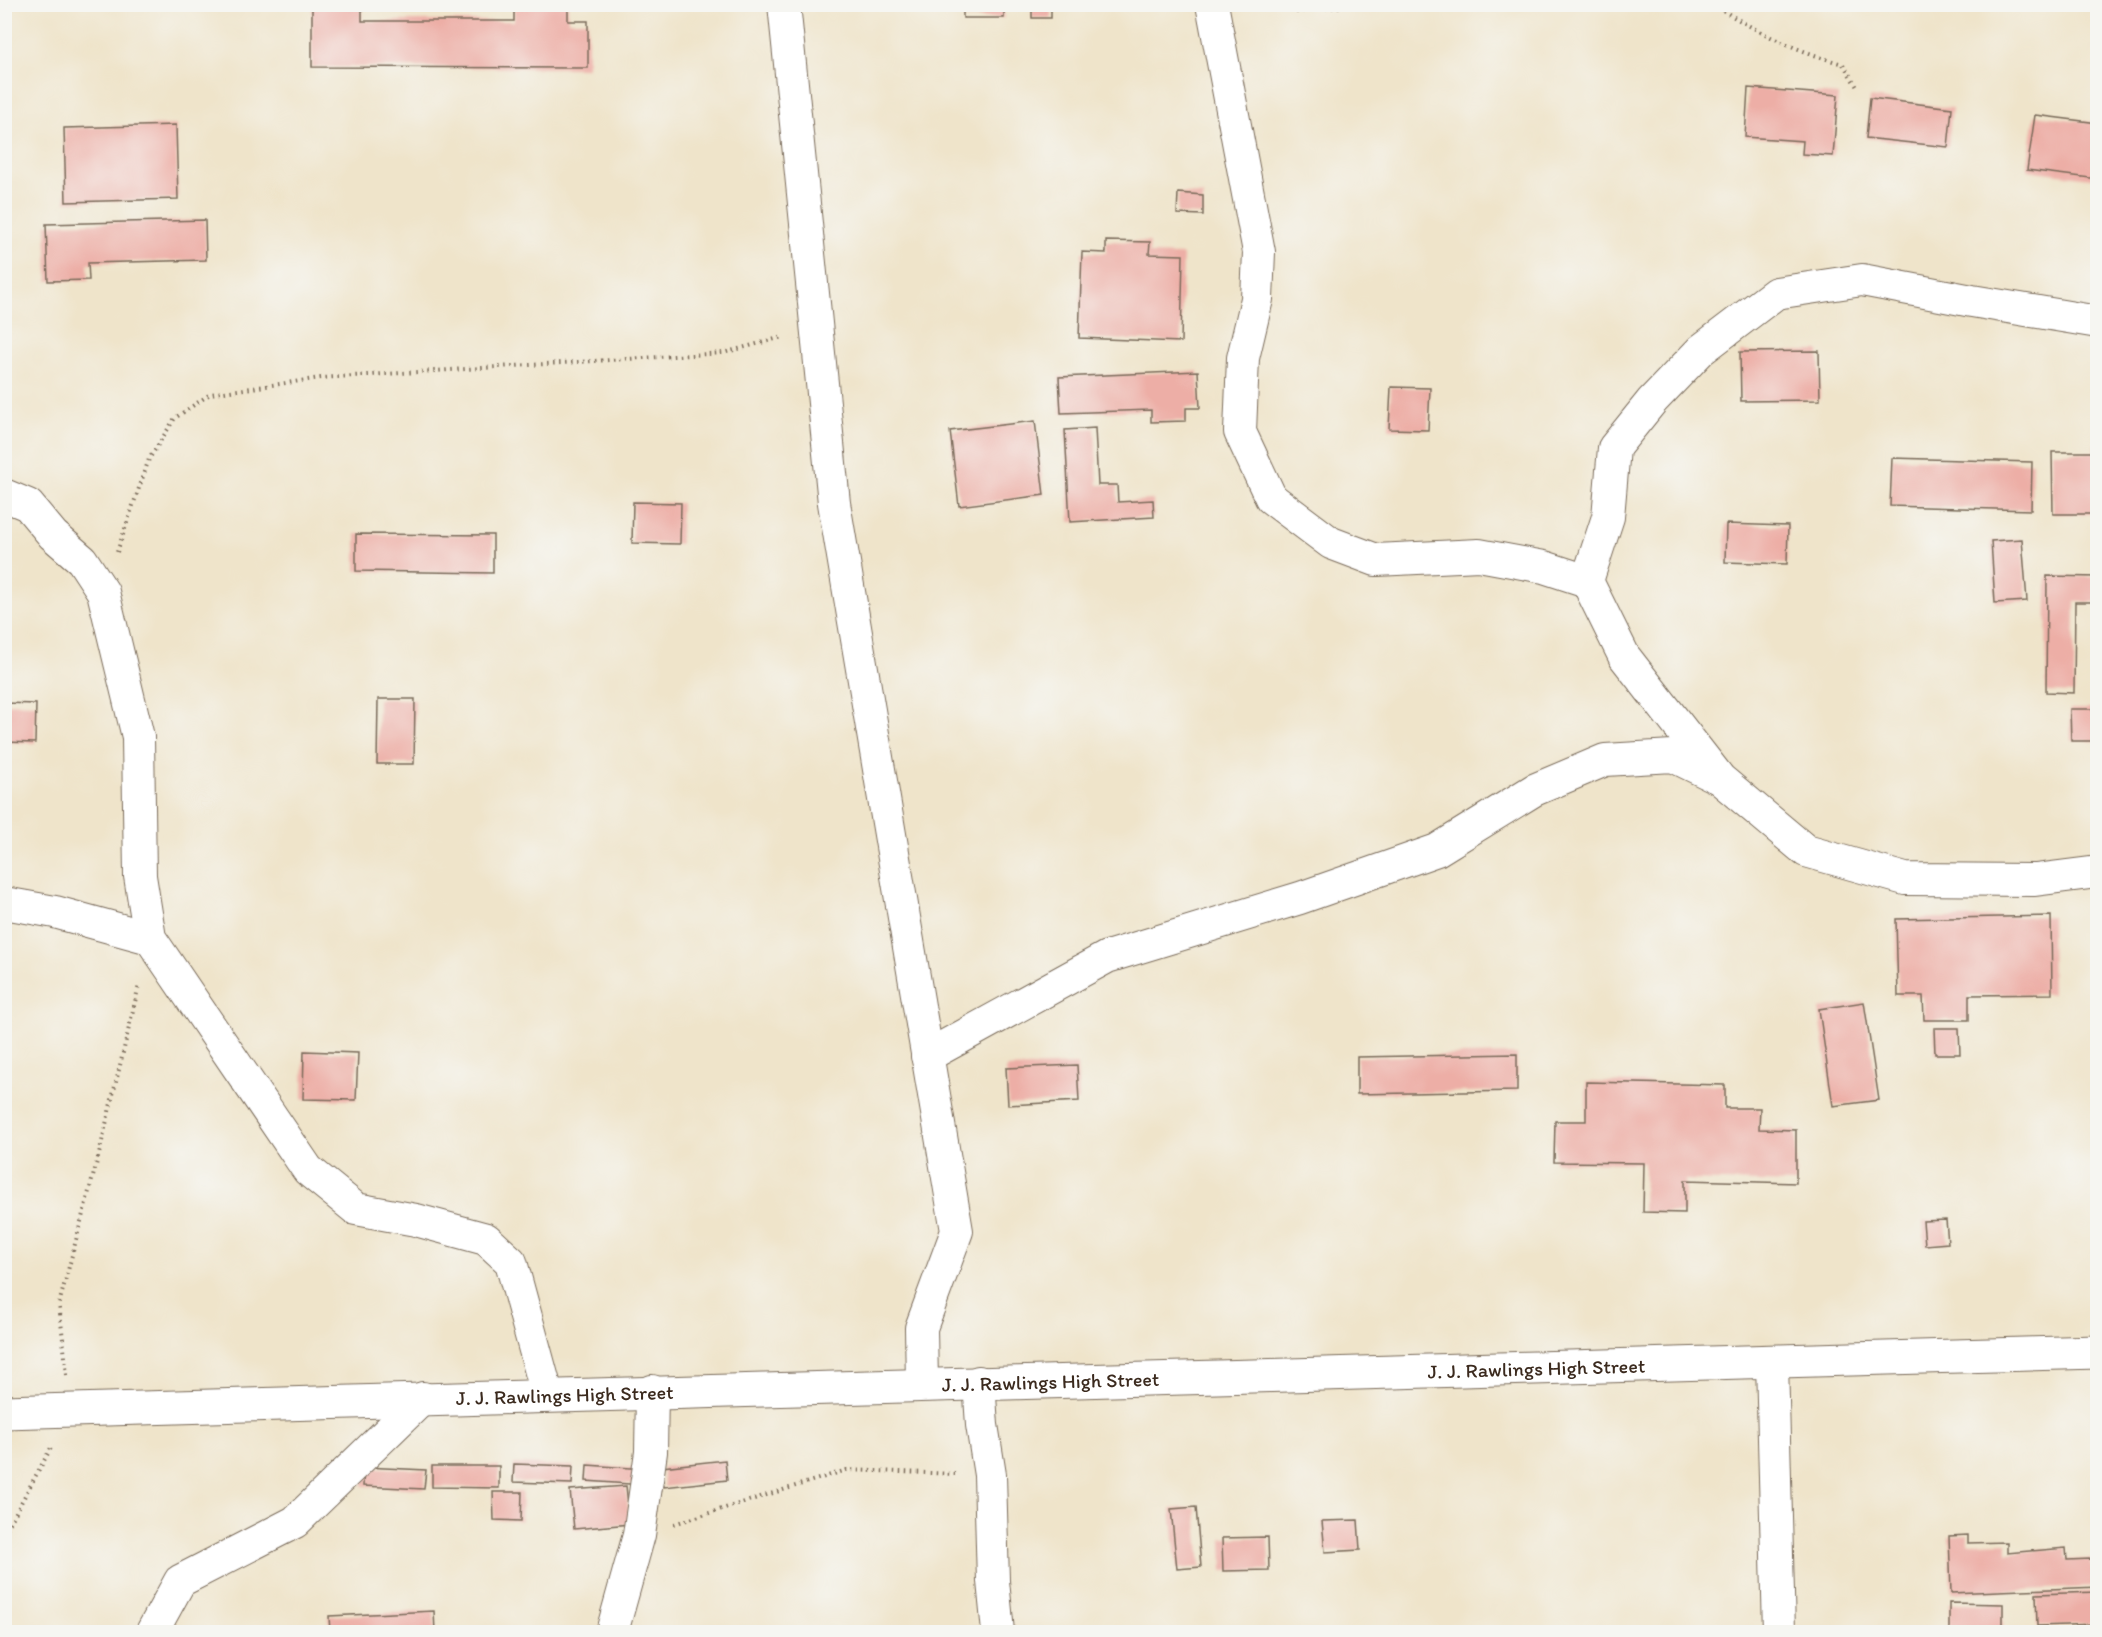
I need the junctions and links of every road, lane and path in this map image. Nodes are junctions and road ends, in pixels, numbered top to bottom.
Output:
1 (784, 4) edge
2 (1212, 4) edge
3 (1280, 4) edge
4 (1361, 4) edge
5 (1713, 4) edge
6 (1857, 87) dead end
7 (817, 322) junction
8 (2097, 322) edge
9 (4, 495) edge
10 (1587, 581) junction
11 (103, 592) junction
12 (1720, 779) junction
13 (2097, 872) edge
14 (4, 903) edge
15 (150, 938) junction
16 (927, 1056) junction
17 (2097, 1352) edge
18 (1772, 1362) junction
19 (979, 1382) junction
20 (922, 1384) junction
21 (652, 1391) junction
22 (547, 1394) junction
23 (423, 1398) junction
24 (72, 1410) junction
25 (4, 1412) edge
26 (990, 1475) junction
27 (4, 1534) edge
28 (639, 1535) junction
29 (152, 1632) edge
30 (612, 1632) edge
31 (998, 1632) edge
32 (1779, 1632) edge

1 - 7 street
2 - 10 street
3 - 4 path
5 - 6 path
7 - 11 path
7 - 16 street
8 - 10 street
9 - 11 street
10 - 12 street
11 - 15 street
12 - 13 street
12 - 16 street
14 - 15 street
15 - 22 street
15 - 24 path
16 - 20 street
17 - 18 main road, J. J. Rawlings High Street
18 - 19 main road, J. J. Rawlings High Street
18 - 32 street
19 - 20 main road, J. J. Rawlings High Street
19 - 26 street
20 - 21 main road, J. J. Rawlings High Street
21 - 22 main road, J. J. Rawlings High Street
21 - 28 street
22 - 23 main road, J. J. Rawlings High Street
23 - 24 main road, J. J. Rawlings High Street
23 - 29 street
24 - 25 main road, J. J. Rawlings High Street
24 - 27 path
26 - 28 path
26 - 31 street
28 - 30 street

